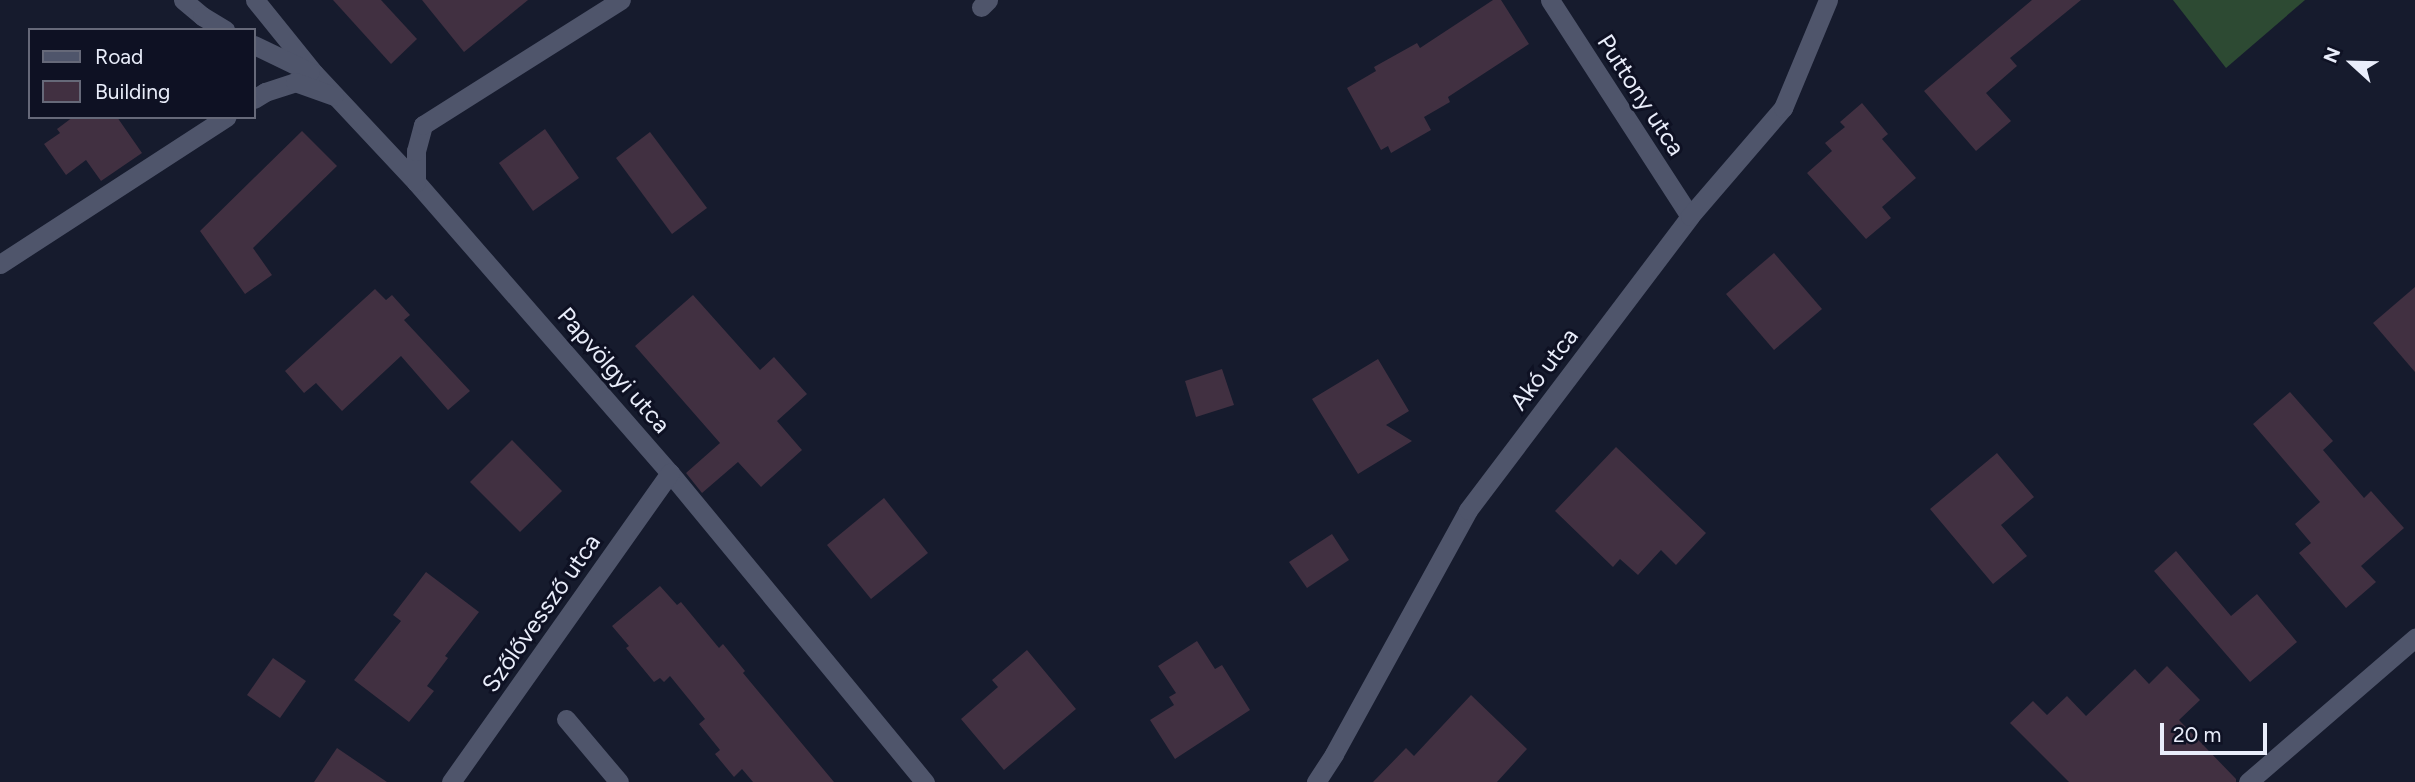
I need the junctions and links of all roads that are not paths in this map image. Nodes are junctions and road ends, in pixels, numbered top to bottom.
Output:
1 (183, 0) edge
2 (255, 0) edge
3 (621, 0) edge
4 (1550, 0) edge
5 (1828, 0) edge
6 (222, 28) edge
7 (256, 46) edge
8 (314, 74) junction
9 (256, 98) edge
10 (338, 98) junction
11 (223, 119) edge
12 (416, 182) junction
13 (1690, 216) junction
14 (0, 264) edge
15 (670, 473) junction
16 (2415, 638) edge
17 (566, 719) dead end
18 (451, 782) edge
19 (619, 782) edge
20 (925, 782) edge
21 (1315, 782) edge
22 (2248, 782) edge

1 - 6 street
2 - 8 street, Papvölgyi utca
3 - 12 street
4 - 13 street, Puttony utca
5 - 13 street, Akó utca
7 - 8 street
8 - 10 street, Papvölgyi utca
9 - 10 street
10 - 12 street, Papvölgyi utca
11 - 14 street
12 - 15 street, Papvölgyi utca
13 - 21 street, Akó utca
15 - 18 street, Szőlővessző utca
15 - 20 street, Papvölgyi utca
16 - 22 street
17 - 19 street

